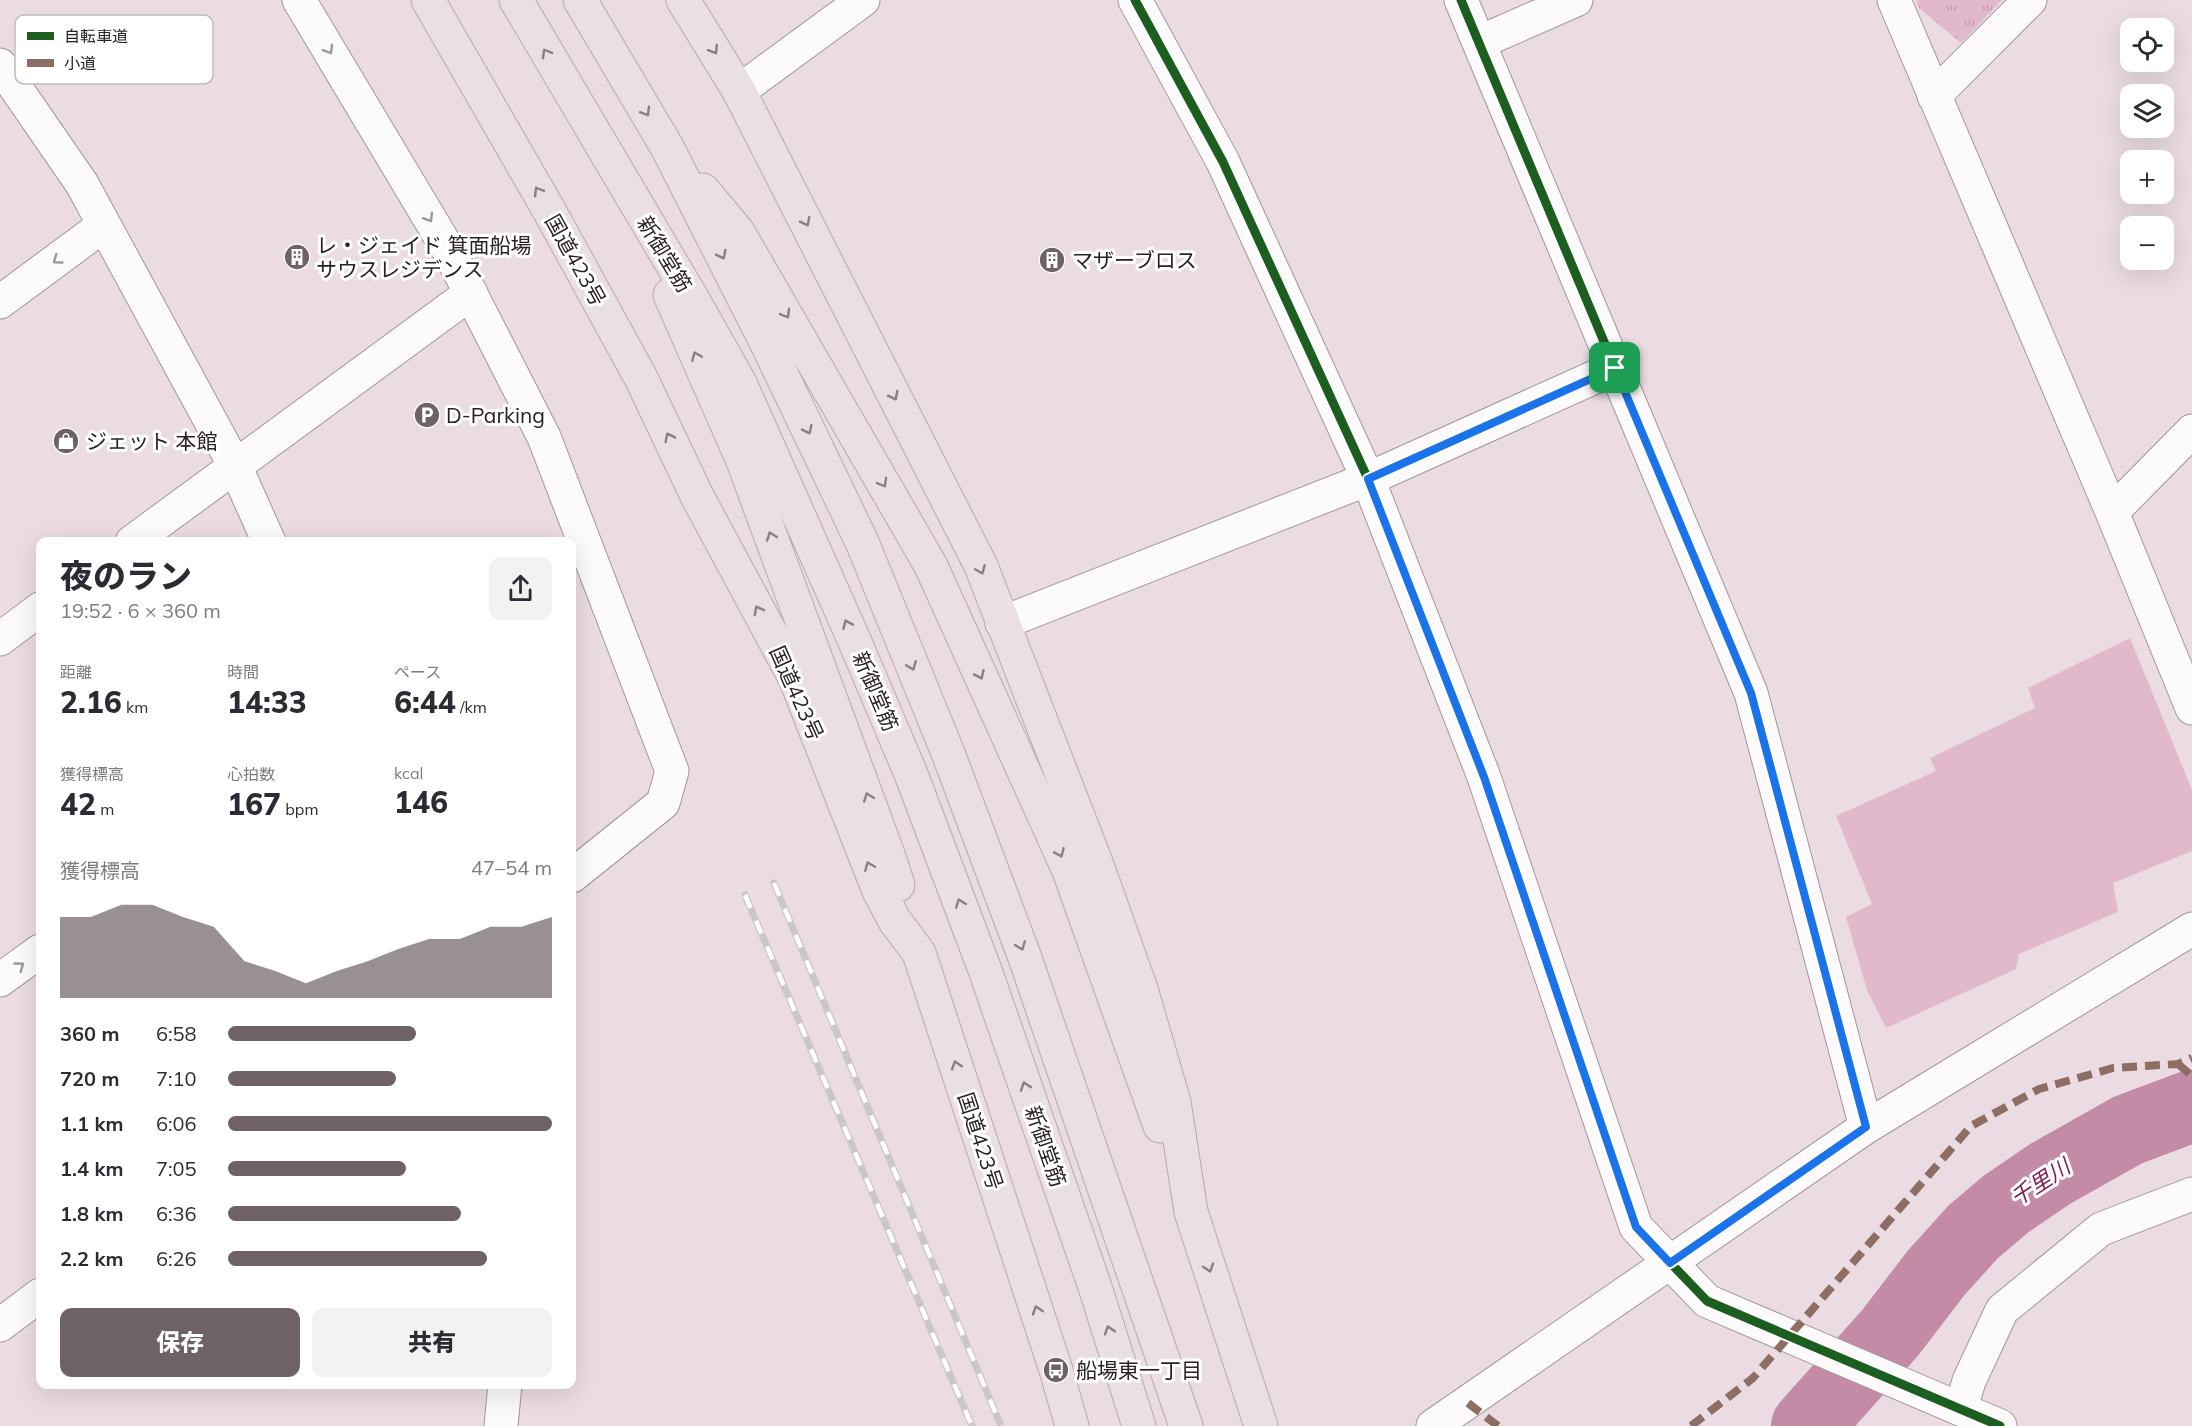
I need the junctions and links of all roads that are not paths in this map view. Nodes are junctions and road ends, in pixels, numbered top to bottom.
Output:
1 (299, 0) edge
2 (428, 0) edge
3 (516, 0) edge
4 (580, 0) edge
5 (683, 0) edge
6 (863, 0) edge
7 (1135, 0) edge
8 (1461, 0) edge
9 (1576, 0) edge
10 (1894, 0) edge
11 (2030, 0) edge
12 (1479, 42) junction
13 (0, 65) edge
14 (739, 91) junction
15 (1934, 96) junction
16 (667, 147) junction
17 (621, 180) junction
18 (104, 225) junction
19 (471, 293) junction
20 (0, 302) edge
21 (1615, 368) junction
22 (2192, 431) edge
23 (235, 466) junction
24 (1368, 479) junction
25 (2112, 512) junction
26 (139, 537) edge
27 (267, 537) edge
28 (36, 612) edge
29 (1002, 623) junction
30 (0, 639) edge
31 (2192, 708) edge
32 (576, 873) edge
33 (2192, 929) edge
34 (919, 952) junction
35 (36, 954) edge
36 (0, 980) edge
37 (1866, 1127) junction
38 (2192, 1194) edge
39 (1191, 1212) junction
40 (1670, 1263) junction
41 (36, 1298) edge
42 (0, 1325) edge
43 (505, 1389) edge
44 (1961, 1408) junction
45 (501, 1426) edge
46 (1072, 1426) edge
47 (1139, 1426) edge
48 (1186, 1426) edge
49 (1261, 1426) edge
50 (1433, 1426) edge
51 (2001, 1426) edge

1 -> 19 street
34 -> 2 highway, 国道423号
17 -> 3 highway, 新御堂筋
4 -> 16 highway, 新御堂筋
5 -> 14 highway
6 - 14 street
7 - 24 street
8 - 12 street
9 - 12 street
10 - 15 street
11 - 15 street
12 - 21 street
13 - 18 street
14 -> 29 highway
15 - 25 street
16 -> 39 highway
16 -> 48 highway, 新御堂筋
34 -> 17 highway
47 -> 17 highway, 新御堂筋
18 -> 20 street
18 - 23 street
19 - 23 street
19 - 32 street
21 - 24 street
21 - 37 street
22 - 25 street
23 - 26 street
23 - 27 street
24 - 29 street
24 - 40 street
25 - 31 street
28 - 30 street
29 - 39 highway
33 - 37 street
46 -> 34 highway, 国道423号
36 -> 35 street
37 - 40 street
38 - 44 street
39 -> 49 highway
40 - 44 street
40 - 50 street
41 - 42 street
43 - 45 street
44 - 51 street

